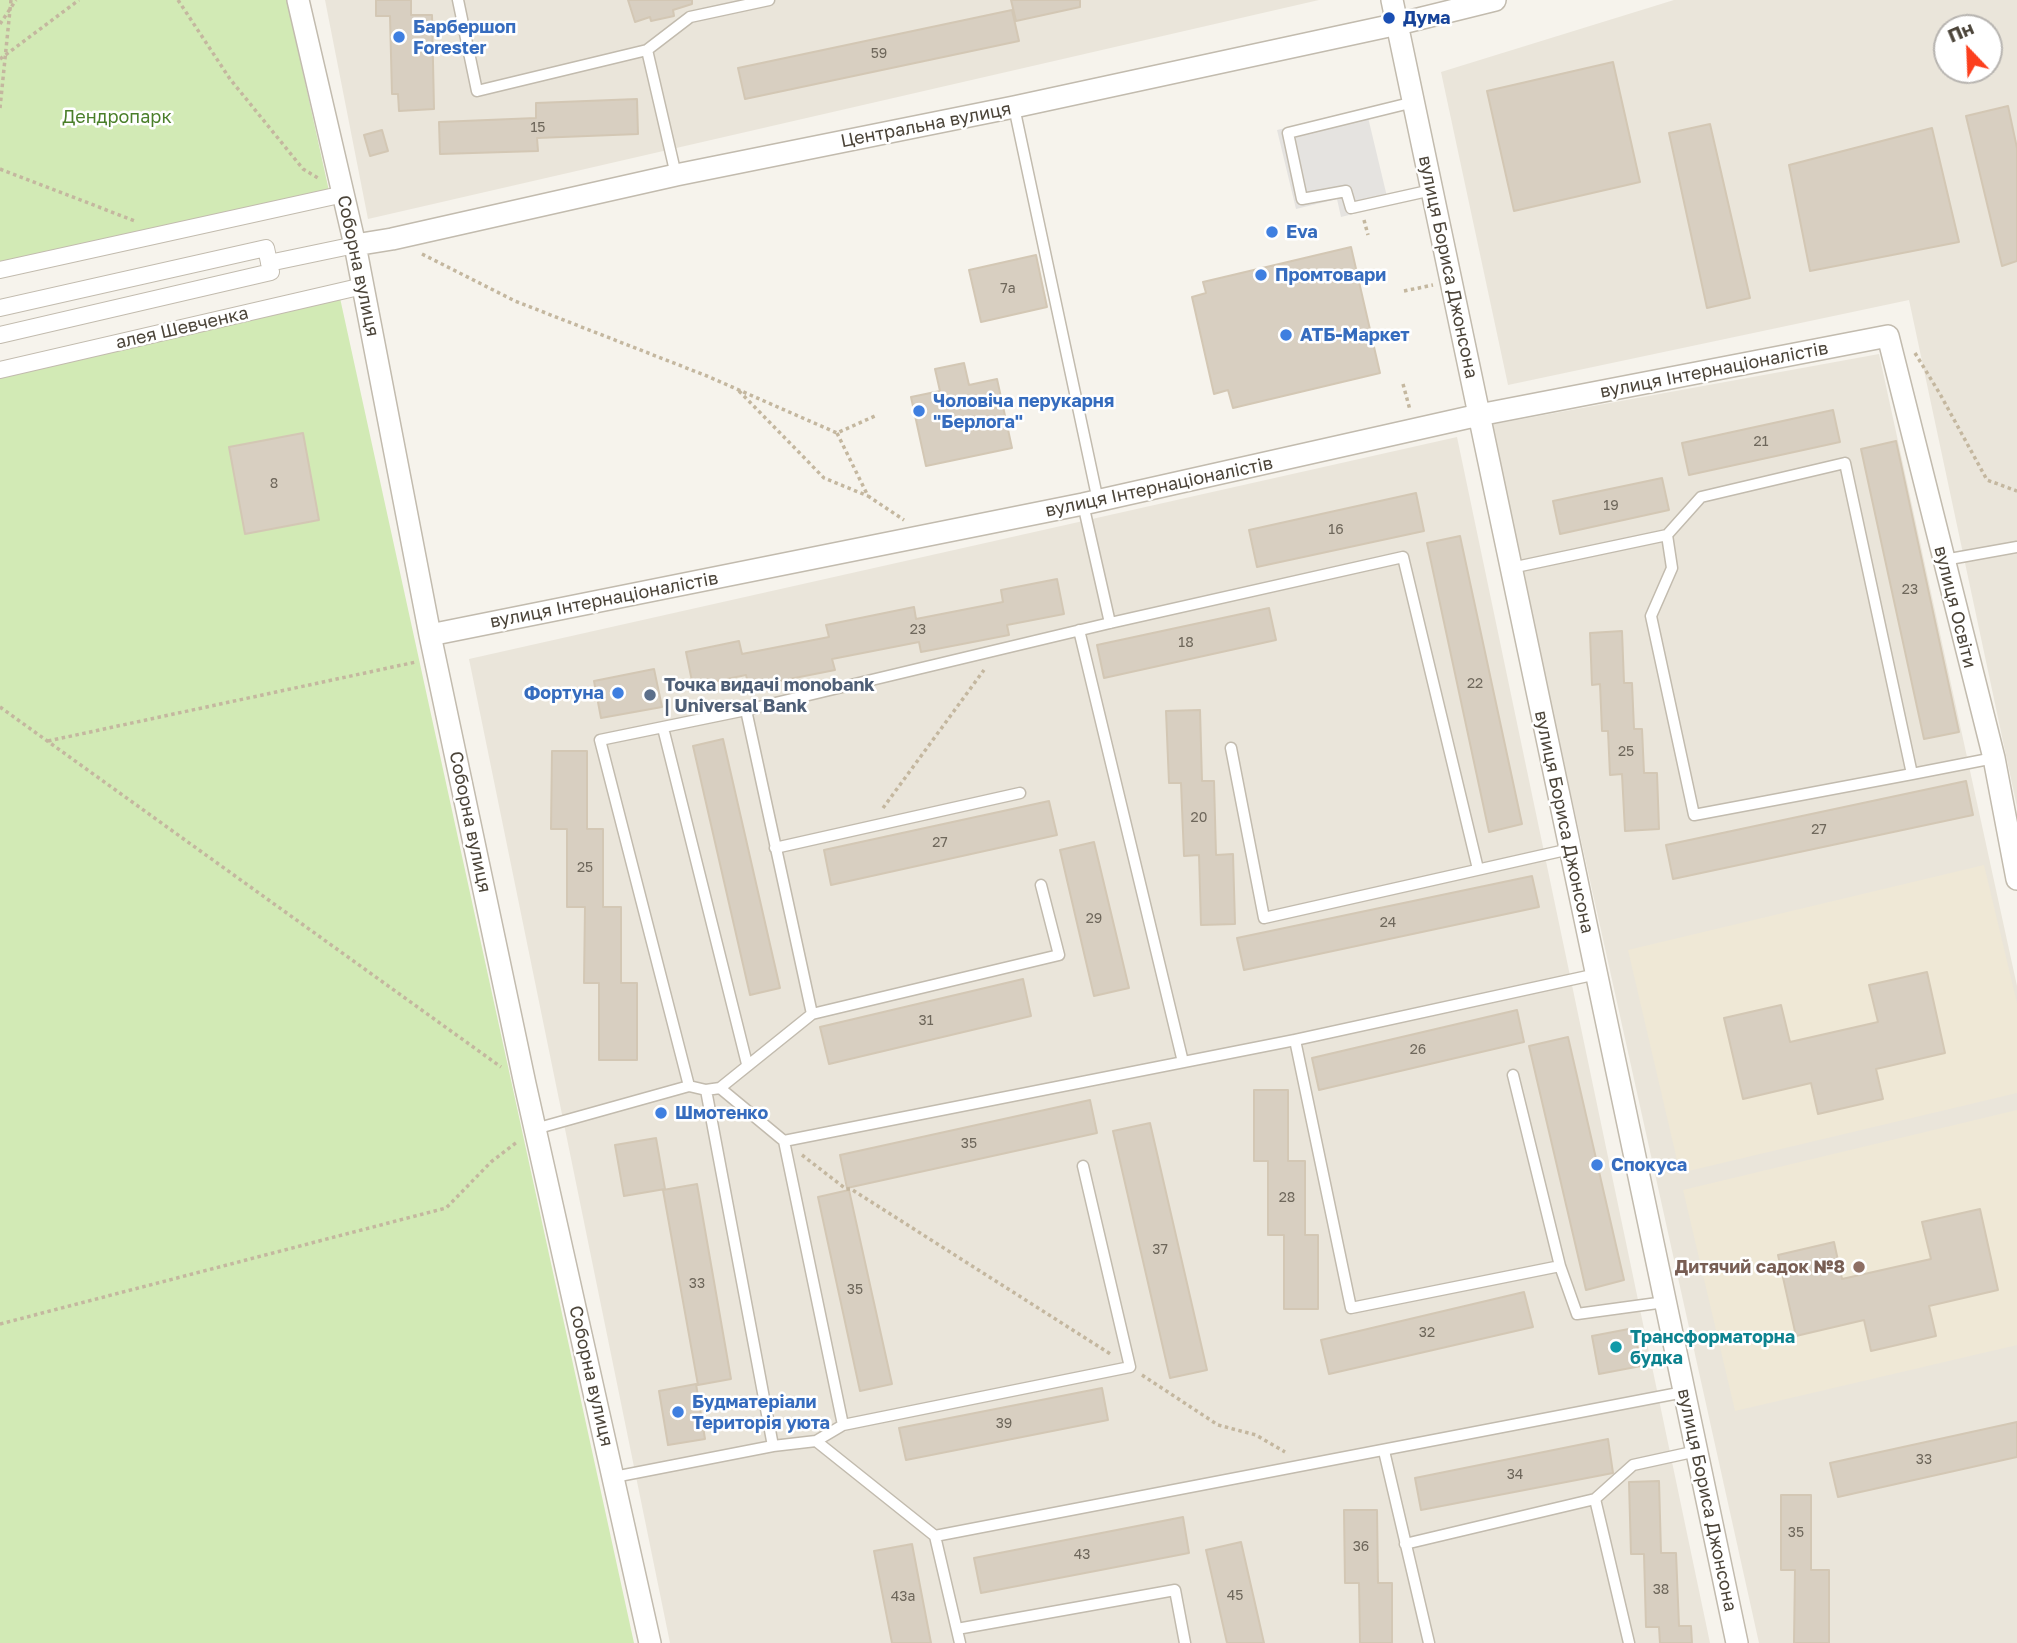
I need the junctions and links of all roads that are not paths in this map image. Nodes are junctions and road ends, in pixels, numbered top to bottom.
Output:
1 (298, 0) edge
2 (458, 0) edge
3 (769, 0) edge
4 (1392, 0) edge
5 (1495, 0) edge
6 (1398, 24) junction
7 (647, 50) junction
8 (1413, 102) junction
9 (1014, 107) junction
10 (676, 175) junction
11 (1432, 190) junction
12 (344, 194) junction
13 (355, 246) junction
14 (269, 264) junction
15 (0, 270) edge
16 (363, 286) junction
17 (0, 308) edge
18 (0, 335) edge
19 (1888, 336) joint
20 (0, 370) edge
21 (1479, 415) junction
22 (1090, 503) junction
23 (1667, 535) junction
24 (2017, 547) edge
25 (1944, 560) junction
26 (1511, 568) junction
27 (1110, 623) junction
28 (1079, 630) junction
29 (430, 635) junction
30 (746, 710) junction
31 (663, 728) junction
32 (1231, 748) dead end
33 (1994, 758) junction
34 (1912, 774) junction
35 (1020, 793) dead end
36 (775, 848) junction
37 (1570, 849) junction
38 (1478, 869) junction
39 (2017, 879) edge
40 (1041, 885) dead end
41 (1597, 974) junction
42 (812, 1014) junction
43 (1295, 1040) junction
44 (1182, 1062) junction
45 (747, 1064) junction
46 (1513, 1075) dead end
47 (689, 1086) junction
48 (720, 1088) junction
49 (706, 1090) junction
50 (535, 1129) junction
51 (784, 1141) junction
52 (1083, 1166) dead end
53 (1560, 1266) junction
54 (1665, 1302) junction
55 (1684, 1392) junction
56 (843, 1425) junction
57 (816, 1441) junction
58 (773, 1446) junction
59 (1384, 1451) junction
60 (1697, 1451) junction
61 (614, 1476) junction
62 (1595, 1499) junction
63 (935, 1536) junction
64 (1405, 1544) junction
65 (957, 1629) junction
66 (650, 1643) edge
67 (960, 1643) edge
68 (1185, 1643) edge
69 (1429, 1643) edge
70 (1629, 1643) edge
71 (1737, 1643) edge

1 - 12 street, Соборна вулиця
2 - 7 lane
3 - 7 lane
4 - 6 street, вулиця Бориса Джонсона
5 - 6 street, Центральна вулиця
6 - 8 street, вулиця Бориса Джонсона
6 - 9 street, Центральна вулиця
7 - 10 lane
8 - 11 street, вулиця Бориса Джонсона
8 - 11 lane
9 - 10 street, Центральна вулиця
9 - 22 lane
10 - 13 street, Центральна вулиця
11 - 21 street, вулиця Бориса Джонсона
12 - 13 street, Соборна вулиця
12 - 15 street
13 - 14 street, алея Шевченка
13 - 16 street, Соборна вулиця
14 - 17 street
14 - 18 street, алея Шевченка
16 - 20 street, алея Шевченка
16 - 29 street, Соборна вулиця
19 - 21 street, вулиця Інтернаціоналістів
19 - 25 street, вулиця Освіти
21 - 22 street, вулиця Інтернаціоналістів
21 - 26 street, вулиця Бориса Джонсона
22 - 27 lane
22 - 29 street, вулиця Інтернаціоналістів
23 - 26 lane
23 - 34 lane
23 - 34 lane
24 - 25 lane
25 - 33 street, вулиця Освіти
26 - 37 street, вулиця Бориса Джонсона
27 - 28 lane
27 - 38 lane
28 - 30 lane
28 - 44 lane
29 - 50 street, Соборна вулиця
30 - 31 lane
30 - 36 lane
31 - 45 lane
31 - 47 lane
32 - 38 lane
33 - 34 lane
33 - 39 street, вулиця Освіти
35 - 36 lane
36 - 42 lane
37 - 38 lane
37 - 41 street, вулиця Бориса Джонсона
40 - 42 lane
41 - 43 lane
41 - 54 street, вулиця Бориса Джонсона
42 - 45 lane
43 - 44 lane
43 - 53 lane
44 - 51 lane
45 - 48 lane
46 - 53 lane
47 - 49 lane
47 - 50 lane
48 - 49 lane
48 - 51 lane
49 - 58 lane
50 - 61 street, Соборна вулиця
51 - 56 lane
52 - 56 lane
53 - 54 lane
54 - 55 street, вулиця Бориса Джонсона
55 - 59 lane
55 - 60 street, вулиця Бориса Джонсона
56 - 57 lane
57 - 58 lane
57 - 63 lane
58 - 61 lane
59 - 63 lane
59 - 64 lane
60 - 62 lane
60 - 71 street, вулиця Бориса Джонсона
61 - 66 street, Соборна вулиця
62 - 64 lane
62 - 70 lane
63 - 65 lane
64 - 69 lane
65 - 67 lane
65 - 68 lane

